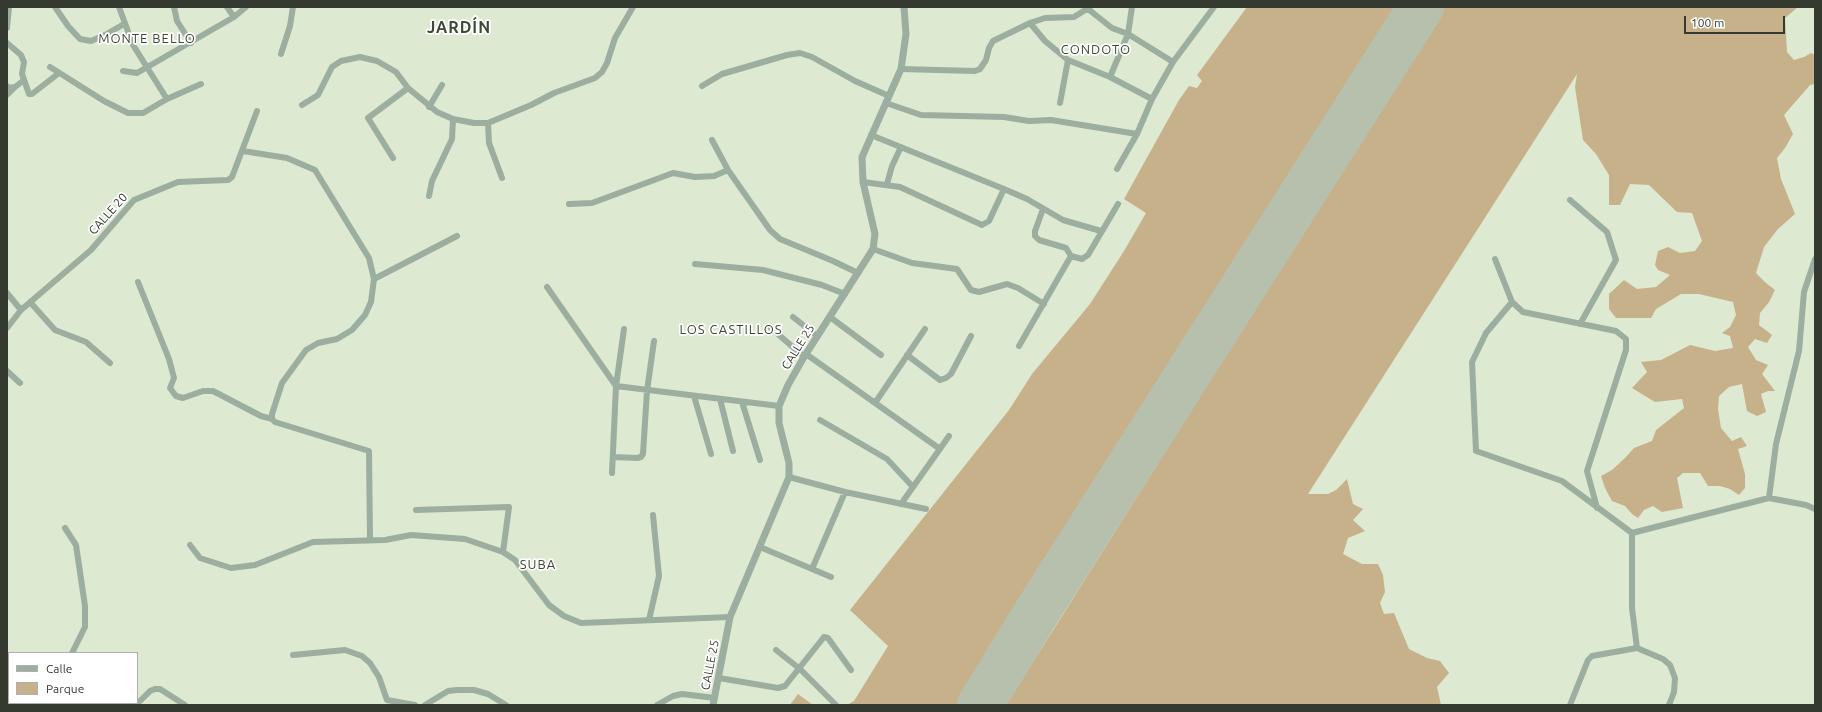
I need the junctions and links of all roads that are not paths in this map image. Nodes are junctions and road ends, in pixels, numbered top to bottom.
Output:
1 (9, 7) edge
2 (55, 7) edge
3 (119, 7) edge
4 (174, 7) edge
5 (227, 7) edge
6 (246, 7) edge
7 (293, 7) edge
8 (633, 7) edge
9 (904, 7) edge
10 (1132, 7) edge
11 (1214, 7) edge
12 (1089, 8) edge
13 (234, 17) junction
14 (1030, 23) junction
15 (124, 24) junction
16 (7, 28) edge
17 (1128, 34) junction
18 (7, 43) edge
19 (191, 43) junction
20 (281, 54) dead end
21 (1068, 60) junction
22 (1173, 62) junction
23 (50, 67) dead end
24 (147, 68) junction
25 (902, 69) junction
26 (123, 71) dead end
27 (59, 72) junction
28 (1110, 77) junction
29 (24, 80) junction
30 (201, 84) dead end
31 (442, 85) dead end
32 (7, 86) edge
33 (15, 86) junction
34 (702, 86) dead end
35 (408, 88) junction
36 (7, 96) edge
37 (167, 99) junction
38 (1152, 99) junction
39 (888, 100) junction
40 (1060, 103) dead end
41 (302, 104) dead end
42 (429, 107) junction
43 (257, 112) dead end
44 (452, 119) junction
45 (488, 123) junction
46 (1137, 134) junction
47 (871, 135) junction
48 (712, 140) dead end
49 (901, 147) junction
50 (243, 151) junction
51 (393, 158) dead end
52 (1117, 169) dead end
53 (728, 170) junction
54 (502, 178) dead end
55 (863, 182) junction
56 (887, 184) junction
57 (1004, 189) junction
58 (429, 196) dead end
59 (1570, 200) dead end
60 (569, 204) dead end
61 (1118, 204) dead end
62 (1043, 209) junction
63 (1101, 231) junction
64 (457, 236) dead end
65 (873, 249) junction
66 (1071, 256) junction
67 (1495, 259) dead end
68 (1815, 259) edge
69 (695, 264) dead end
70 (858, 273) junction
71 (374, 278) junction
72 (138, 282) dead end
73 (547, 287) dead end
74 (7, 293) edge
75 (845, 294) junction
76 (30, 302) junction
77 (1512, 302) junction
78 (1044, 304) junction
79 (21, 310) junction
80 (793, 317) dead end
81 (830, 317) junction
82 (1580, 324) junction
83 (770, 327) dead end
84 (7, 328) edge
85 (624, 329) dead end
86 (925, 330) dead end
87 (817, 336) junction
88 (971, 336) dead end
89 (654, 341) dead end
90 (1019, 346) dead end
91 (881, 355) dead end
92 (907, 355) junction
93 (805, 356) junction
94 (110, 363) dead end
95 (7, 371) edge
96 (20, 383) dead end
97 (616, 386) junction
98 (647, 391) junction
99 (694, 396) junction
100 (720, 399) junction
101 (742, 402) junction
102 (875, 403) junction
103 (779, 406) junction
104 (272, 419) junction
105 (820, 420) dead end
106 (949, 436) dead end
107 (940, 449) junction
108 (734, 451) dead end
109 (711, 454) dead end
110 (613, 457) junction
111 (760, 460) dead end
112 (612, 473) dead end
113 (789, 477) junction
114 (912, 487) junction
115 (844, 492) junction
116 (1769, 498) junction
117 (901, 504) junction
118 (1597, 508) junction
119 (926, 509) dead end
120 (1815, 509) edge
121 (416, 510) dead end
122 (652, 515) dead end
123 (65, 528) dead end
124 (1632, 533) junction
125 (370, 539) junction
126 (190, 545) dead end
127 (760, 547) junction
128 (503, 552) junction
129 (812, 569) junction
130 (831, 577) dead end
131 (730, 617) junction
132 (649, 620) junction
133 (1637, 648) junction
134 (776, 650) dead end
135 (74, 652) edge
136 (293, 655) dead end
137 (800, 669) junction
138 (851, 670) dead end
139 (719, 678) junction
140 (714, 702) edge
141 (138, 703) edge
142 (387, 703) edge
143 (185, 705) edge
144 (415, 705) edge
145 (425, 705) edge
146 (506, 705) edge
147 (657, 705) edge
148 (836, 705) edge
149 (1570, 705) edge
150 (1669, 705) edge

1 - 16 street
2 - 15 street
3 - 15 street
4 - 19 street
5 - 13 street
6 - 13 street
7 - 20 street
8 - 45 street
9 - 25 street, CALLE 25
10 - 17 street
11 - 22 street
12 - 14 street
12 - 17 street
13 - 19 street
14 - 21 street
14 - 25 street
15 - 24 street
17 - 22 street
17 - 28 street
18 - 29 street
19 - 24 street
21 - 28 street
21 - 40 street
22 - 38 street
23 - 27 street
24 - 26 street
24 - 37 street
25 - 39 street, CALLE 25
27 - 29 street
27 - 37 street
28 - 38 street
29 - 33 street
30 - 37 street
31 - 42 street
32 - 33 street
33 - 36 street
34 - 39 street
35 - 41 street
35 - 42 street
35 - 51 street
38 - 46 street
39 - 46 street
39 - 47 street, CALLE 25
42 - 44 street
43 - 50 street, CALLE 20
44 - 45 street
44 - 58 street
45 - 54 street
46 - 52 street
47 - 49 street
47 - 55 street, CALLE 25
48 - 53 street
49 - 56 street
49 - 57 street
50 - 71 street
50 - 76 street, CALLE 20
53 - 60 street
53 - 70 street
55 - 56 street
55 - 65 street, CALLE 25
56 - 57 street
57 - 62 street
59 - 82 street
61 - 63 street
62 - 63 street
62 - 66 street
63 - 66 street
64 - 71 street
65 - 70 street, CALLE 25
65 - 78 street
66 - 78 street
67 - 77 street
68 - 116 street
69 - 75 street
70 - 75 street, CALLE 25
71 - 104 street
72 - 104 street
73 - 97 street
74 - 79 street
75 - 81 street, CALLE 25
76 - 79 street, CALLE 20
76 - 94 street
77 - 82 street
77 - 118 street
78 - 90 street
79 - 84 street, CALLE 20
80 - 87 street
81 - 87 street, CALLE 25
81 - 91 street
82 - 118 street
83 - 93 street
85 - 97 street
86 - 92 street
87 - 93 street, CALLE 25
88 - 92 street
89 - 98 street
92 - 102 street
93 - 102 street
93 - 103 street, CALLE 25
95 - 96 street
97 - 98 street
97 - 110 street
98 - 99 street
98 - 110 street
99 - 100 street
99 - 109 street
100 - 101 street
100 - 108 street
101 - 103 street
101 - 111 street
102 - 107 street
103 - 113 street, CALLE 25
104 - 125 street
105 - 114 street
106 - 107 street
107 - 114 street
110 - 112 street
113 - 115 street
113 - 127 street, CALLE 25
114 - 117 street
115 - 117 street
115 - 129 street
116 - 120 street
116 - 124 street
117 - 119 street
118 - 124 street
121 - 128 street
122 - 132 street
123 - 135 street
124 - 133 street
125 - 126 street
125 - 128 street
127 - 129 street
127 - 131 street, CALLE 25
128 - 132 street
129 - 130 street
131 - 132 street
131 - 139 street, CALLE 25
133 - 149 street
133 - 150 street
134 - 137 street
136 - 142 street
137 - 138 street
137 - 139 street
137 - 148 street
139 - 140 street, CALLE 25
140 - 147 street
141 - 143 street
142 - 144 street
145 - 146 street

